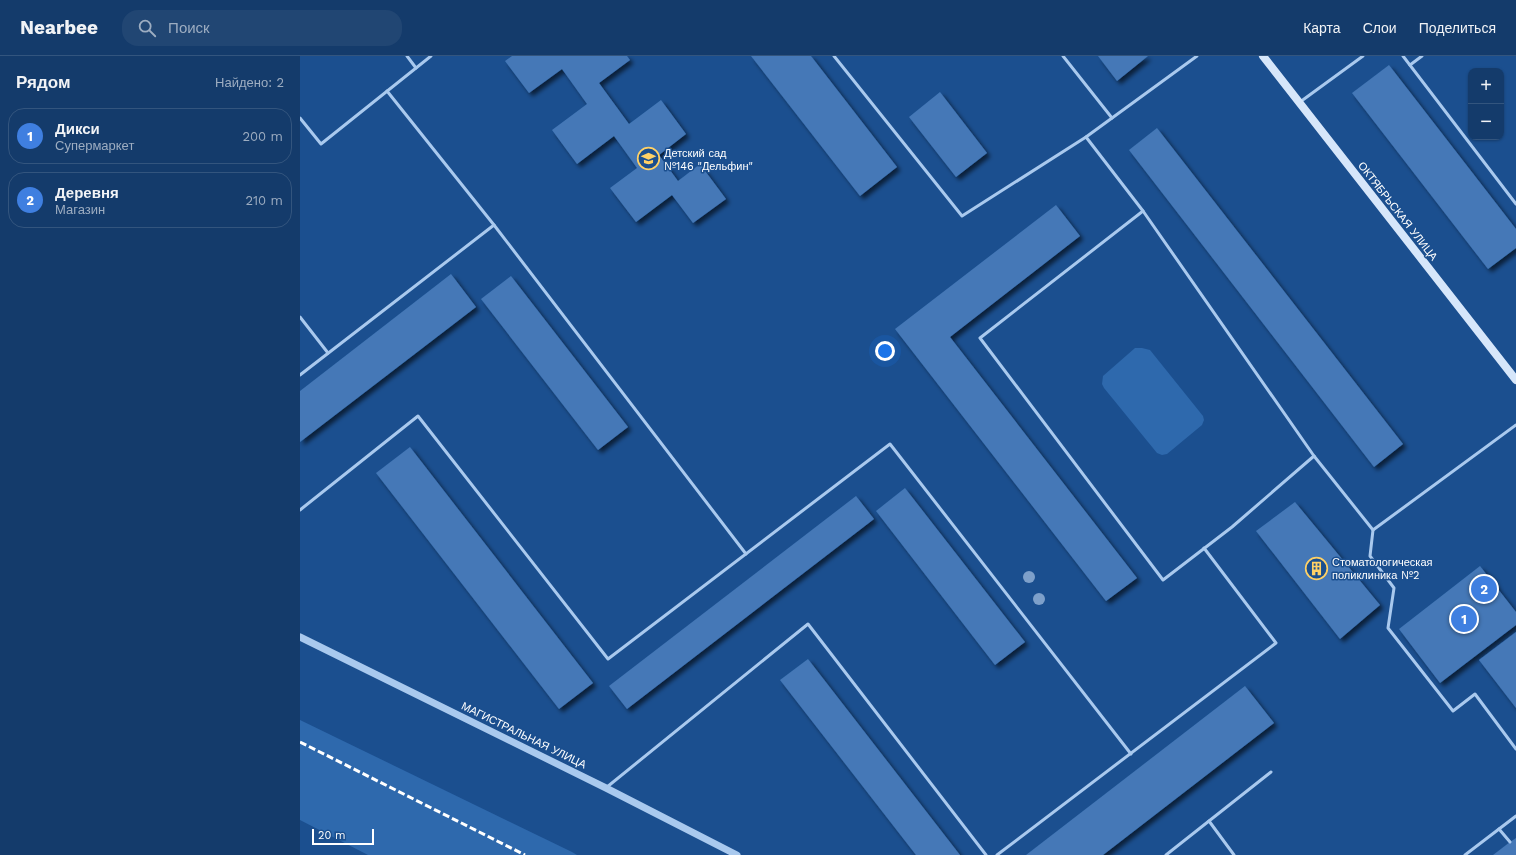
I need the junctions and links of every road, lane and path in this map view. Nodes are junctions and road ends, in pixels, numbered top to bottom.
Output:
1 (407, 56) edge
2 (431, 56) edge
3 (834, 56) edge
4 (1063, 56) edge
5 (1197, 56) edge
6 (1262, 56) edge
7 (1363, 56) edge
8 (1403, 56) edge
9 (1422, 56) edge
10 (1410, 65) junction
11 (416, 68) junction
12 (387, 91) junction
13 (1299, 103) junction
14 (300, 118) edge
15 (1112, 118) junction
16 (1086, 137) junction
17 (1516, 204) edge
18 (1143, 211) junction
19 (494, 225) junction
20 (300, 317) edge
21 (328, 353) junction
22 (300, 375) edge
23 (1516, 380) edge
24 (1516, 425) edge
25 (1314, 456) junction
26 (300, 510) edge
27 (1373, 530) junction
28 (1204, 548) junction
29 (746, 554) junction
30 (300, 637) edge
31 (1516, 749) edge
32 (1130, 754) junction
33 (1271, 772) dead end
34 (606, 788) junction
35 (1516, 816) edge
36 (1209, 820) junction
37 (1499, 829) junction
38 (1510, 842) dead end
39 (737, 855) edge
40 (986, 855) edge
41 (997, 855) edge
42 (1166, 855) edge
43 (1234, 855) edge
44 (1465, 855) edge

1 - 11 lane
2 - 11 lane
3 - 16 lane
4 - 15 lane
5 - 15 lane
6 - 13 main road, ОКТЯБРЬСКАЯ УЛИЦА
7 - 13 lane
8 - 10 lane
9 - 10 lane
10 - 17 lane
11 - 12 lane
12 - 14 lane
12 - 19 lane
13 - 23 main road, ОКТЯБРЬСКАЯ УЛИЦА
15 - 16 lane
16 - 18 lane
18 - 25 lane
18 - 28 lane
19 - 21 lane
19 - 29 lane
20 - 21 lane
21 - 22 lane
24 - 27 lane
25 - 27 lane
25 - 28 lane
26 - 29 lane
27 - 31 lane
28 - 32 lane
29 - 32 lane
30 - 34 street, МАГИСТРАЛЬНАЯ УЛИЦА
32 - 41 lane
33 - 36 lane
34 - 39 street, МАГИСТРАЛЬНАЯ УЛИЦА
34 - 40 lane
35 - 37 lane
36 - 42 lane
36 - 43 lane
37 - 38 lane
37 - 44 lane

